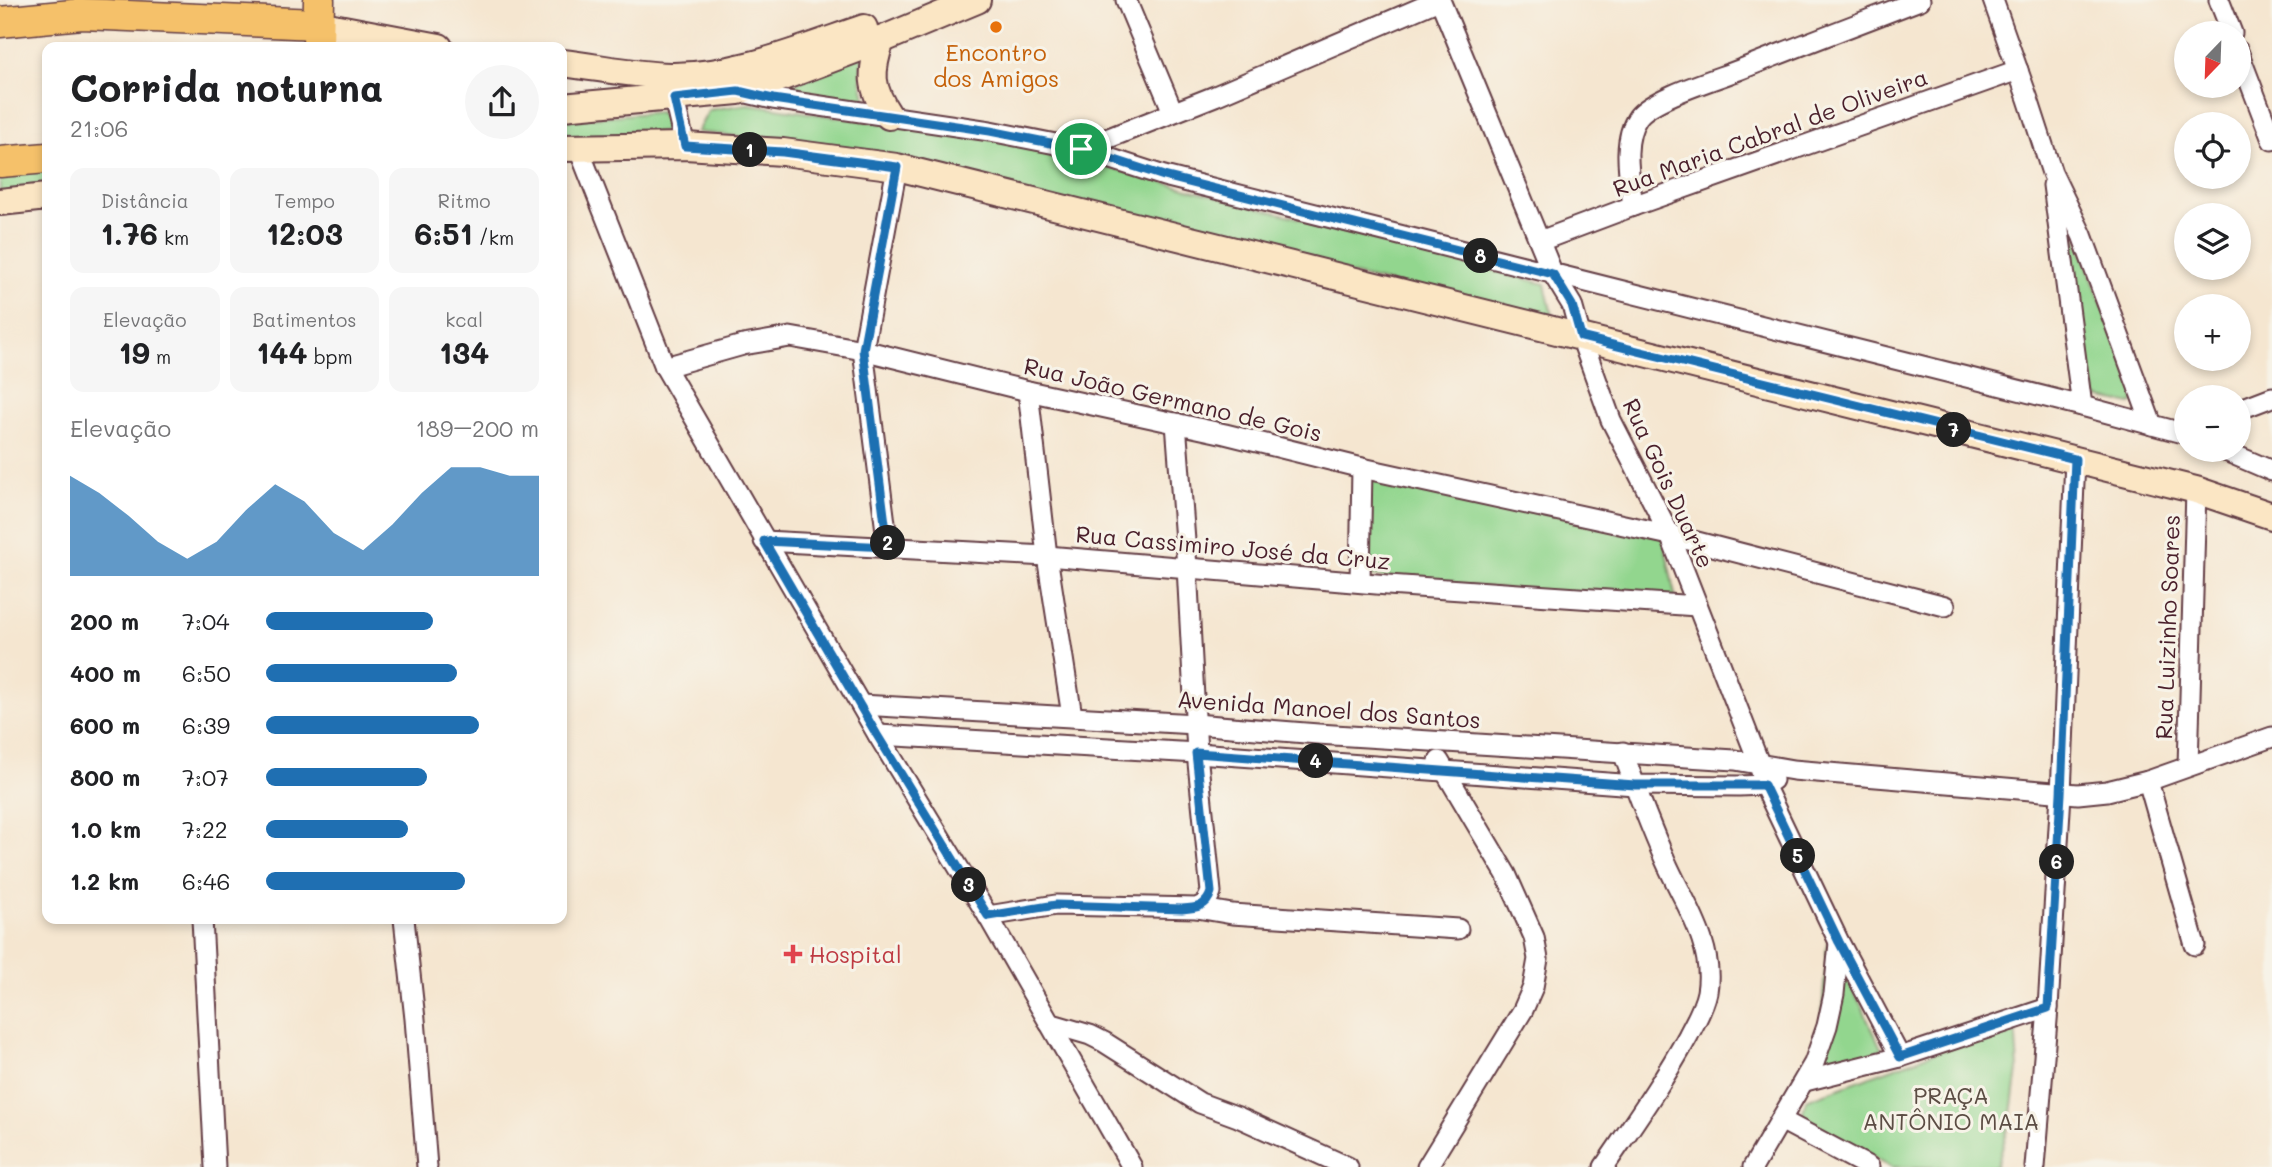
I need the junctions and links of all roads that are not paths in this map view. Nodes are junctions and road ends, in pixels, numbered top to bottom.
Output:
1 (930, 0) edge
2 (977, 0) edge
3 (1126, 0) edge
4 (1440, 0) edge
5 (1920, 0) edge
6 (1993, 0) edge
7 (2219, 0) edge
8 (77, 7) edge
9 (2227, 21) edge
10 (0, 22) edge
11 (318, 24) edge
12 (881, 40) junction
13 (413, 42) edge
14 (567, 64) edge
15 (2018, 70) junction
16 (2251, 85) edge
17 (672, 87) junction
18 (738, 91) junction
19 (567, 106) edge
20 (1173, 112) junction
21 (890, 116) junction
22 (2272, 139) edge
23 (685, 146) junction
24 (570, 147) edge
25 (1081, 149) junction
26 (42, 158) edge
27 (0, 162) edge
28 (897, 167) junction
29 (2052, 173) junction
30 (42, 198) edge
31 (0, 202) edge
32 (1633, 206) junction
33 (1540, 241) junction
34 (1553, 274) junction
35 (1581, 337) junction
36 (863, 350) junction
37 (665, 367) junction
38 (1028, 391) junction
39 (2272, 397) edge
40 (2082, 405) junction
41 (2251, 405) edge
42 (1176, 423) junction
43 (2152, 425) junction
44 (2174, 430) edge
45 (2075, 459) junction
46 (2251, 462) edge
47 (1362, 468) junction
48 (2272, 471) edge
49 (2196, 490) junction
50 (2272, 516) edge
51 (1670, 535) junction
52 (764, 541) junction
53 (888, 547) junction
54 (1047, 556) junction
55 (1187, 568) junction
56 (1360, 582) junction
57 (1945, 606) dead end
58 (1697, 607) junction
59 (861, 705) junction
60 (1072, 716) junction
61 (1195, 724) junction
62 (877, 735) junction
63 (2272, 737) edge
64 (1431, 741) junction
65 (1623, 752) junction
66 (1196, 753) junction
67 (1759, 763) junction
68 (2188, 766) junction
69 (1793, 769) junction
70 (1442, 770) junction
71 (2148, 781) junction
72 (1635, 785) junction
73 (1764, 785) junction
74 (2061, 794) junction
75 (1197, 908) junction
76 (988, 916) junction
77 (202, 924) edge
78 (405, 924) edge
79 (1458, 929) dead end
80 (1839, 942) junction
81 (2195, 944) dead end
82 (2048, 1008) junction
83 (1049, 1023) junction
84 (1900, 1057) junction
85 (1805, 1081) junction
86 (1781, 1120) junction
87 (215, 1167) edge
88 (427, 1167) edge
89 (1132, 1167) edge
90 (1348, 1167) edge
91 (1427, 1167) edge
92 (1604, 1167) edge
93 (1753, 1167) edge
94 (1869, 1167) edge
95 (2035, 1167) edge

1 - 17 street
2 - 12 street
3 - 20 street
4 - 20 street
4 - 33 street, Rua Gois Duarte
5 - 32 street
6 - 15 street
7 - 9 street
8 - 10 main road
8 - 11 main road
11 - 13 street
12 - 18 street
12 - 21 street
14 - 17 street
15 - 29 street
15 - 32 street, Rua Maria Cabral de Oliveira
16 - 22 street
17 - 18 street
17 - 19 street
17 - 23 street
18 - 21 street
20 - 25 street
21 - 25 street
23 - 24 street
23 - 28 street
24 - 37 street
25 - 34 street
26 - 27 main road
28 - 35 street
28 - 36 street
29 - 40 street
29 - 43 street
30 - 31 street
32 - 33 street, Rua Maria Cabral de Oliveira
33 - 34 street, Rua Gois Duarte
34 - 35 street, Rua Gois Duarte
34 - 40 street
35 - 45 street
35 - 51 street, Rua Gois Duarte
36 - 37 street, Rua João Germano de Gois
36 - 38 street, Rua João Germano de Gois
36 - 53 street
37 - 52 street
38 - 42 street, Rua João Germano de Gois
38 - 54 street
39 - 41 street
40 - 43 street
42 - 47 street, Rua João Germano de Gois
42 - 55 street
43 - 44 street
45 - 49 street
45 - 74 street
46 - 48 street
47 - 51 street, Rua João Germano de Gois
47 - 56 street
49 - 50 street
49 - 68 street, Rua Luizinho Soares
51 - 57 street, Rua João Germano de Gois
51 - 58 street, Rua Gois Duarte
52 - 53 street, Rua Cassimiro José da Cruz
52 - 59 street
53 - 54 street, Rua Cassimiro José da Cruz
54 - 55 street, Rua Cassimiro José da Cruz
54 - 60 street
55 - 56 street, Rua Cassimiro José da Cruz
55 - 61 street
56 - 58 street, Rua Cassimiro José da Cruz
58 - 67 street, Rua Gois Duarte
59 - 60 street, Avenida Manoel dos Santos
59 - 62 street
60 - 61 street, Avenida Manoel dos Santos
61 - 64 street, Avenida Manoel dos Santos
61 - 66 street
62 - 66 street
62 - 76 street
63 - 68 street, Avenida Manoel dos Santos
64 - 65 street, Avenida Manoel dos Santos
64 - 70 street
65 - 67 street, Avenida Manoel dos Santos
65 - 72 street
66 - 70 street
66 - 75 street
67 - 69 street, Avenida Manoel dos Santos
67 - 73 street, Rua Gois Duarte
68 - 71 street, Avenida Manoel dos Santos
69 - 73 street
69 - 74 street, Avenida Manoel dos Santos
70 - 72 street
70 - 91 street
71 - 74 street, Avenida Manoel dos Santos
71 - 81 street
72 - 73 street
72 - 92 street
73 - 80 street, Rua Gois Duarte
74 - 82 street
75 - 76 street
75 - 79 street
76 - 83 street
77 - 87 street
78 - 88 street
80 - 84 street, Rua Gois Duarte
80 - 85 street
82 - 84 street
82 - 95 street
83 - 89 street
83 - 90 street
84 - 85 street
85 - 86 street
86 - 93 street
86 - 94 street

